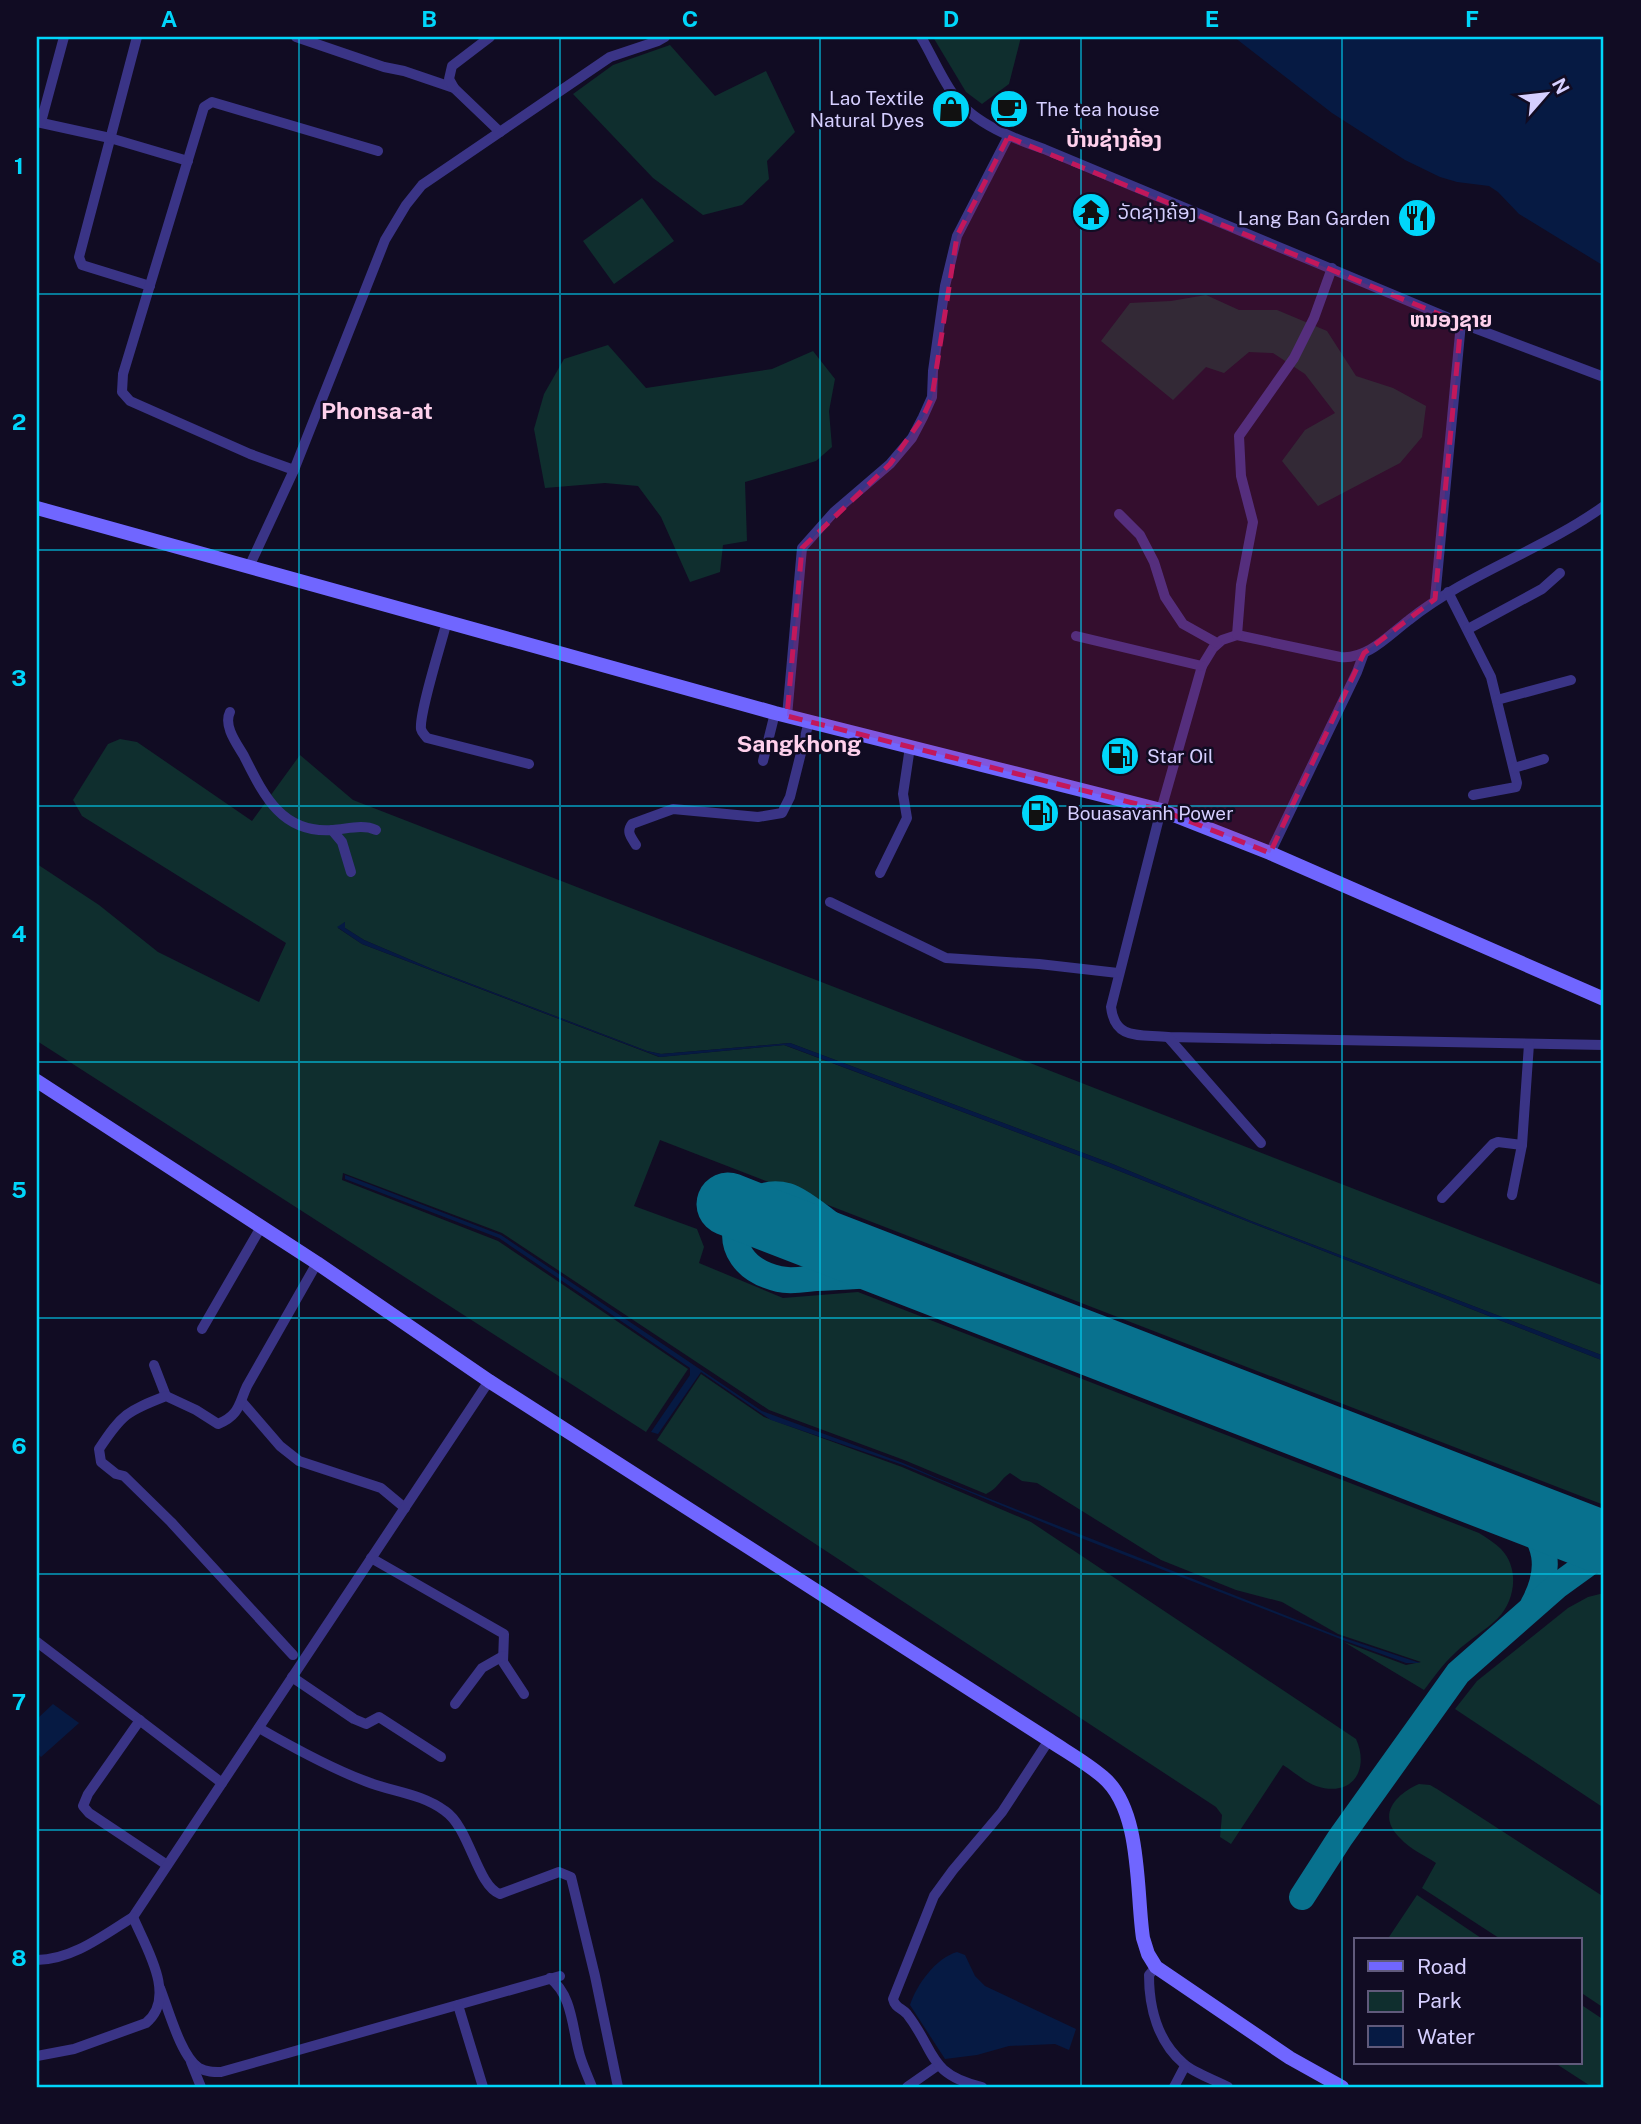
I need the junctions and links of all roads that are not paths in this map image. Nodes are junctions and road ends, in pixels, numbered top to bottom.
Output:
1 (64, 37) edge
2 (137, 37) edge
3 (296, 37) edge
4 (489, 37) edge
5 (664, 37) edge
6 (921, 37) edge
7 (454, 88) junction
8 (39, 122) edge
9 (500, 132) junction
10 (1008, 137) junction
11 (110, 138) junction
12 (378, 151) dead end
13 (188, 161) junction
14 (1332, 268) junction
15 (150, 286) junction
16 (1461, 323) junction
17 (1604, 377) edge
18 (295, 470) junction
19 (1604, 506) edge
20 (37, 508) edge
21 (1119, 514) dead end
22 (249, 567) junction
23 (1560, 573) dead end
24 (1448, 592) junction
25 (1435, 599) junction
26 (447, 621) junction
27 (1468, 629) junction
28 (1237, 635) junction
29 (1076, 636) dead end
30 (1217, 643) junction
31 (1364, 653) junction
32 (1202, 666) junction
33 (1571, 680) dead end
34 (1497, 700) junction
35 (230, 712) dead end
36 (781, 715) junction
37 (809, 721) junction
38 (910, 747) junction
39 (1544, 759) dead end
40 (763, 761) dead end
41 (528, 764) dead end
42 (1514, 768) junction
43 (1473, 794) dead end
44 (1161, 810) junction
45 (332, 830) junction
46 (376, 830) dead end
47 (636, 845) dead end
48 (1270, 853) junction
49 (351, 872) dead end
50 (880, 873) dead end
51 (830, 902) dead end
52 (1118, 973) junction
53 (1604, 999) edge
54 (1168, 1037) junction
55 (1529, 1044) junction
56 (1604, 1045) edge
57 (37, 1081) edge
58 (1261, 1143) dead end
59 (1522, 1145) junction
60 (1512, 1195) dead end
61 (1442, 1198) dead end
62 (261, 1227) junction
63 (317, 1263) junction
64 (202, 1329) dead end
65 (154, 1365) dead end
66 (489, 1381) junction
67 (166, 1396) junction
68 (242, 1402) junction
69 (405, 1508) junction
70 (372, 1558) junction
71 (37, 1642) edge
72 (293, 1655) dead end
73 (503, 1656) junction
74 (292, 1677) junction
75 (524, 1694) dead end
76 (455, 1704) dead end
77 (140, 1720) junction
78 (258, 1728) junction
79 (1049, 1740) junction
80 (441, 1757) dead end
81 (222, 1783) junction
82 (167, 1865) junction
83 (133, 1917) junction
84 (37, 1960) edge
85 (1156, 1967) junction
86 (160, 1988) junction
87 (458, 2005) junction
88 (37, 2056) edge
89 (189, 2056) junction
90 (937, 2066) junction
91 (1185, 2066) junction
92 (201, 2087) edge
93 (483, 2087) edge
94 (592, 2087) edge
95 (618, 2087) edge
96 (907, 2087) edge
97 (982, 2087) edge
98 (1174, 2087) edge
99 (1228, 2087) edge
100 (1342, 2087) edge

1 - 8 street
2 - 11 street
3 - 7 street
4 - 7 street
5 - 9 street
6 - 10 street
7 - 9 street
8 - 11 street
9 - 18 street
10 - 14 street
10 - 36 street
11 - 13 street
11 - 15 street
12 - 13 street
13 - 15 street
14 - 16 street
14 - 28 street
15 - 18 street
16 - 17 street
16 - 25 street
18 - 22 street
19 - 24 street
20 - 22 street
21 - 30 street
22 - 26 street
23 - 27 street
24 - 25 street
24 - 27 street
25 - 31 street
26 - 36 street
26 - 41 street
27 - 34 street
28 - 30 street
28 - 31 street
29 - 32 street
30 - 32 street
31 - 48 street
32 - 44 street
33 - 34 street
34 - 42 street
35 - 45 street
36 - 37 street
36 - 40 street
37 - 38 street
37 - 47 street
38 - 44 street
38 - 50 street
39 - 42 street
42 - 43 street
44 - 48 street
44 - 52 street
45 - 46 street
45 - 49 street
48 - 53 street
51 - 52 street
52 - 54 street
54 - 55 street
54 - 58 street
55 - 56 street
55 - 59 street
57 - 62 street
59 - 60 street
59 - 61 street
62 - 63 street
62 - 64 street
63 - 66 street
63 - 68 street
65 - 67 street
66 - 69 street
66 - 79 street
67 - 68 street
67 - 72 street
68 - 69 street
69 - 70 street
70 - 73 street
70 - 74 street
71 - 77 street
73 - 75 street
73 - 76 street
74 - 78 street
74 - 80 street
77 - 81 street
77 - 82 street
78 - 81 street
78 - 95 street
79 - 85 street
79 - 90 street
81 - 82 street
82 - 83 street
83 - 84 street
83 - 86 street
85 - 91 street
85 - 100 street
86 - 88 street
86 - 89 street
87 - 89 street
87 - 93 street
87 - 94 street
89 - 92 street
90 - 96 street
90 - 97 street
91 - 98 street
91 - 99 street

